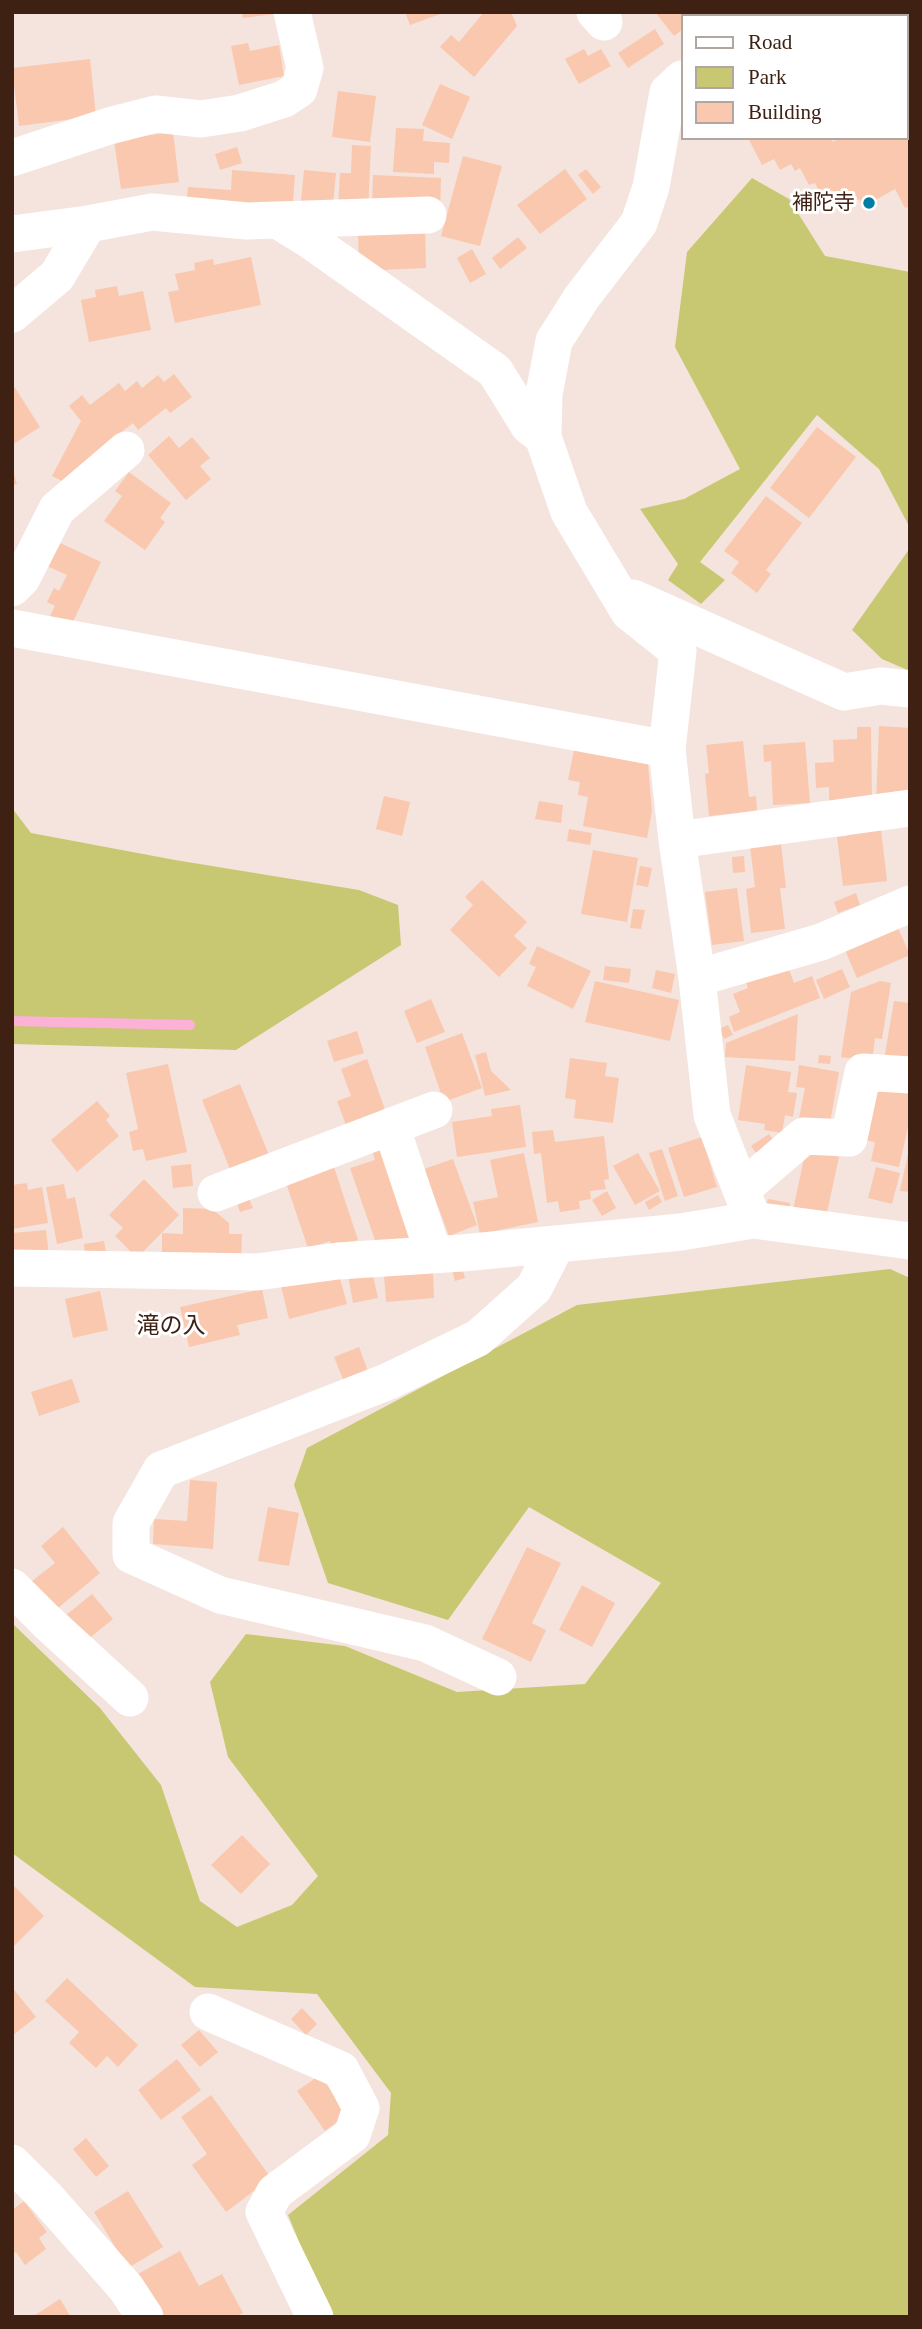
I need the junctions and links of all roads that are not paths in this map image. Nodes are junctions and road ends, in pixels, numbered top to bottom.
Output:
1 (292, 12) edge
2 (680, 81) edge
3 (12, 158) edge
4 (428, 215) dead end
5 (279, 221) junction
6 (89, 224) junction
7 (12, 234) edge
8 (12, 314) edge
9 (543, 438) junction
10 (126, 450) dead end
11 (15, 580) edge
12 (616, 590) junction
13 (12, 628) edge
14 (910, 689) edge
15 (667, 749) junction
16 (910, 808) edge
17 (677, 840) junction
18 (910, 904) edge
19 (697, 978) junction
20 (910, 1074) edge
21 (434, 1110) dead end
22 (391, 1126) junction
23 (216, 1193) dead end
24 (747, 1205) junction
25 (910, 1241) edge
26 (556, 1245) junction
27 (434, 1255) junction
28 (12, 1268) edge
29 (12, 1587) edge
30 (498, 1677) dead end
31 (130, 1698) dead end
32 (208, 2012) dead end
33 (12, 2163) edge
34 (145, 2317) edge
35 (315, 2317) edge

1 - 3 street
2 - 9 street
4 - 5 street
5 - 6 street
5 - 9 street
6 - 7 street
6 - 8 street
9 - 12 street
10 - 11 street
12 - 14 street
12 - 15 street
13 - 15 street
15 - 17 street
16 - 17 street
17 - 19 street
18 - 19 street
19 - 24 street
20 - 24 street
21 - 22 street
22 - 23 street
22 - 27 street
24 - 25 street
24 - 26 street
26 - 27 street
26 - 30 street
27 - 28 street
29 - 31 street
32 - 35 street
33 - 34 street

